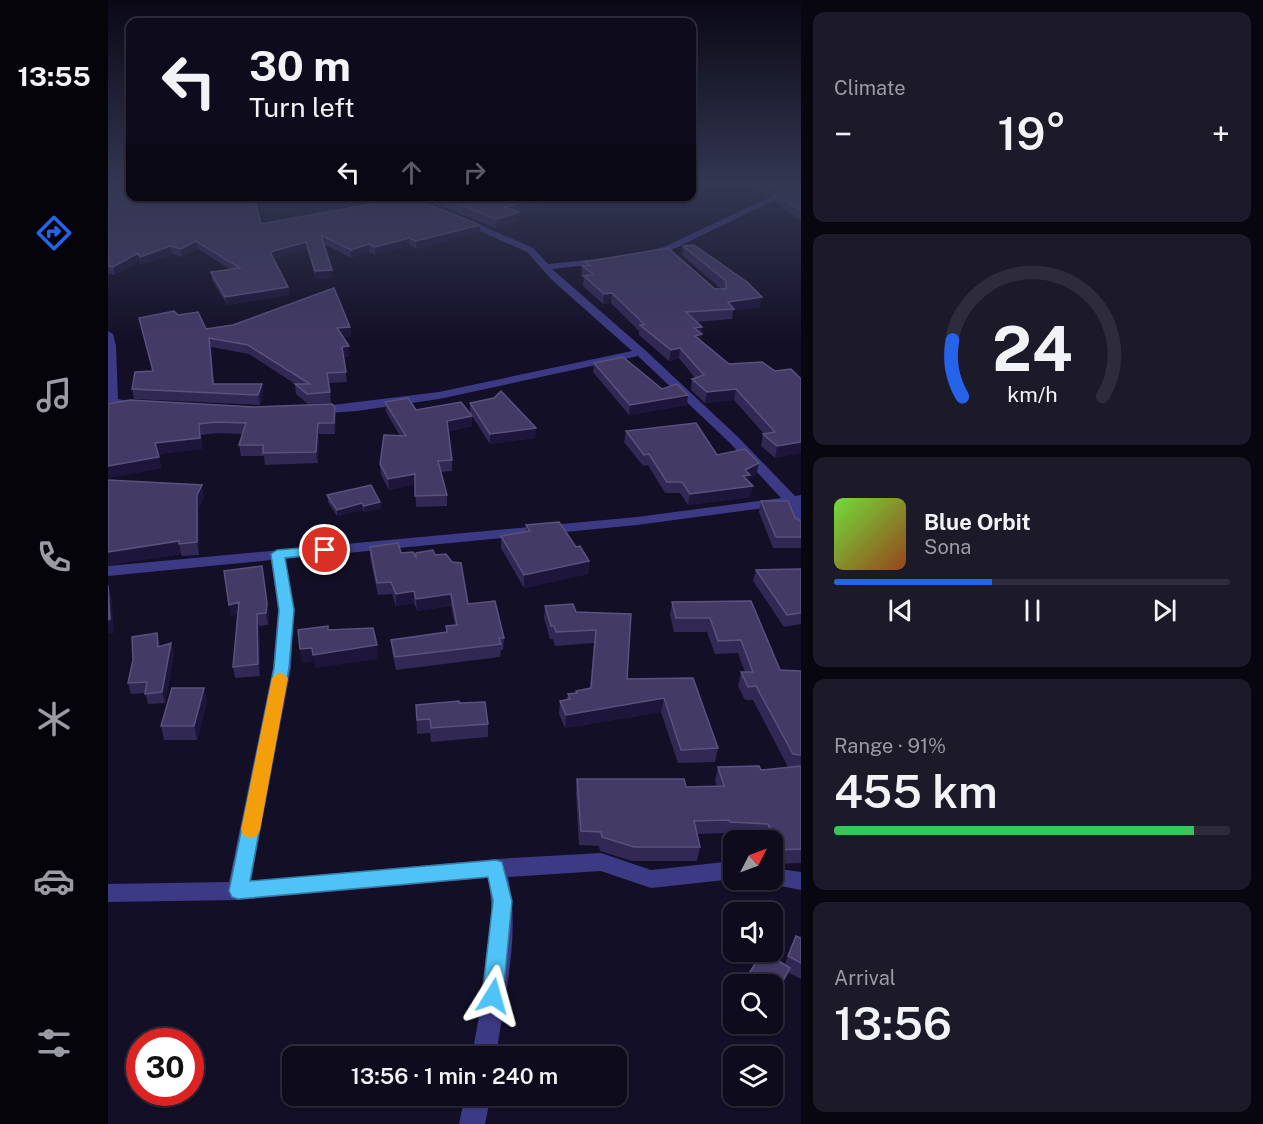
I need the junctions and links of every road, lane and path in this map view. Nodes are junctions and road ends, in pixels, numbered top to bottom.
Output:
1 (503, 236) edge
2 (699, 236) edge
3 (635, 254) edge
4 (617, 258) edge
5 (548, 267) junction
6 (108, 334) edge
7 (640, 352) junction
8 (144, 407) edge
9 (303, 411) edge
10 (796, 500) edge
11 (801, 528) edge
12 (277, 554) junction
13 (108, 571) edge
14 (496, 868) junction
15 (723, 871) edge
16 (783, 879) edge
17 (801, 881) edge
18 (238, 891) junction
19 (108, 893) edge
20 (486, 1046) edge
21 (476, 1106) edge
22 (472, 1124) edge

1 - 5 street
2 - 3 street
4 - 5 street
5 - 7 street
6 - 8 street
7 - 9 street
7 - 10 street
10 - 11 street
10 - 12 street
12 - 13 street
12 - 18 street
14 - 15 street
14 - 18 street
14 - 20 street
16 - 17 street
18 - 19 street
21 - 22 street

